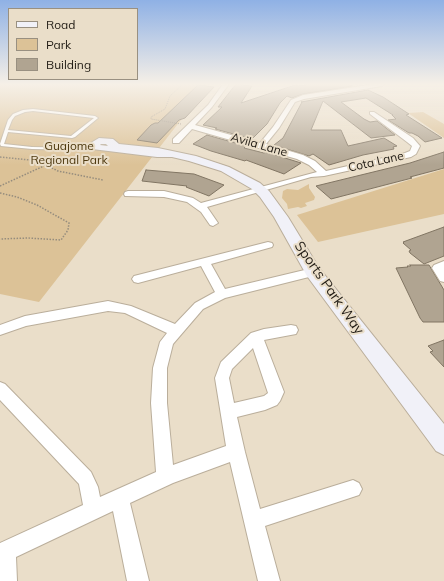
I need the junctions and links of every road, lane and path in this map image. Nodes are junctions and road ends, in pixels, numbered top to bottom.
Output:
1 (29, 111) edge
2 (42, 111) edge
3 (161, 111) edge
4 (204, 111) edge
5 (287, 111) edge
6 (372, 113) dead end
7 (187, 125) junction
8 (6, 131) junction
9 (262, 145) junction
10 (96, 147) joint
11 (174, 148) junction
12 (0, 157) edge
13 (46, 165) junction
14 (324, 174) junction
15 (103, 180) dead end
16 (0, 186) edge
17 (262, 191) junction
18 (0, 193) edge
19 (128, 194) dead end
20 (202, 208) junction
21 (212, 223) dead end
22 (0, 239) edge
23 (268, 245) dead end
24 (204, 262) junction
25 (444, 265) edge
26 (313, 272) junction
27 (444, 278) edge
28 (138, 279) dead end
29 (222, 294) junction
30 (0, 330) edge
31 (291, 330) dead end
32 (176, 331) junction
33 (256, 337) junction
34 (0, 389) edge
35 (228, 412) junction
36 (444, 443) edge
37 (236, 452) junction
38 (164, 477) junction
39 (353, 489) dead end
40 (119, 498) junction
41 (93, 510) junction
42 (254, 520) junction
43 (3, 552) edge
44 (6, 581) edge
45 (138, 581) edge
46 (269, 581) edge

1 - 8 lane
2 - 8 lane
3 - 7 path
4 - 7 street
5 - 9 street
6 - 14 street, Cota Lane
7 - 9 street, Avila Lane
7 - 11 street
8 - 10 lane
9 - 14 street, Avila Lane
10 - 11 street, Sports Park Way
11 - 17 street, Sports Park Way
12 - 13 path
13 - 15 path
13 - 16 path
14 - 17 street, Cota Lane
17 - 20 street, Cota Lane
17 - 26 street, Sports Park Way
18 - 22 path
19 - 20 street
20 - 21 street
23 - 24 street
24 - 28 street
24 - 29 street
25 - 27 street
26 - 29 street
26 - 36 street, Sports Park Way
29 - 32 street
30 - 32 street
31 - 33 street
32 - 38 street
33 - 35 street
33 - 35 street
34 - 41 street
35 - 37 street
37 - 38 street
37 - 42 street
38 - 40 street
39 - 42 street
40 - 41 street
40 - 45 street
41 - 43 street
42 - 46 street
43 - 44 street

